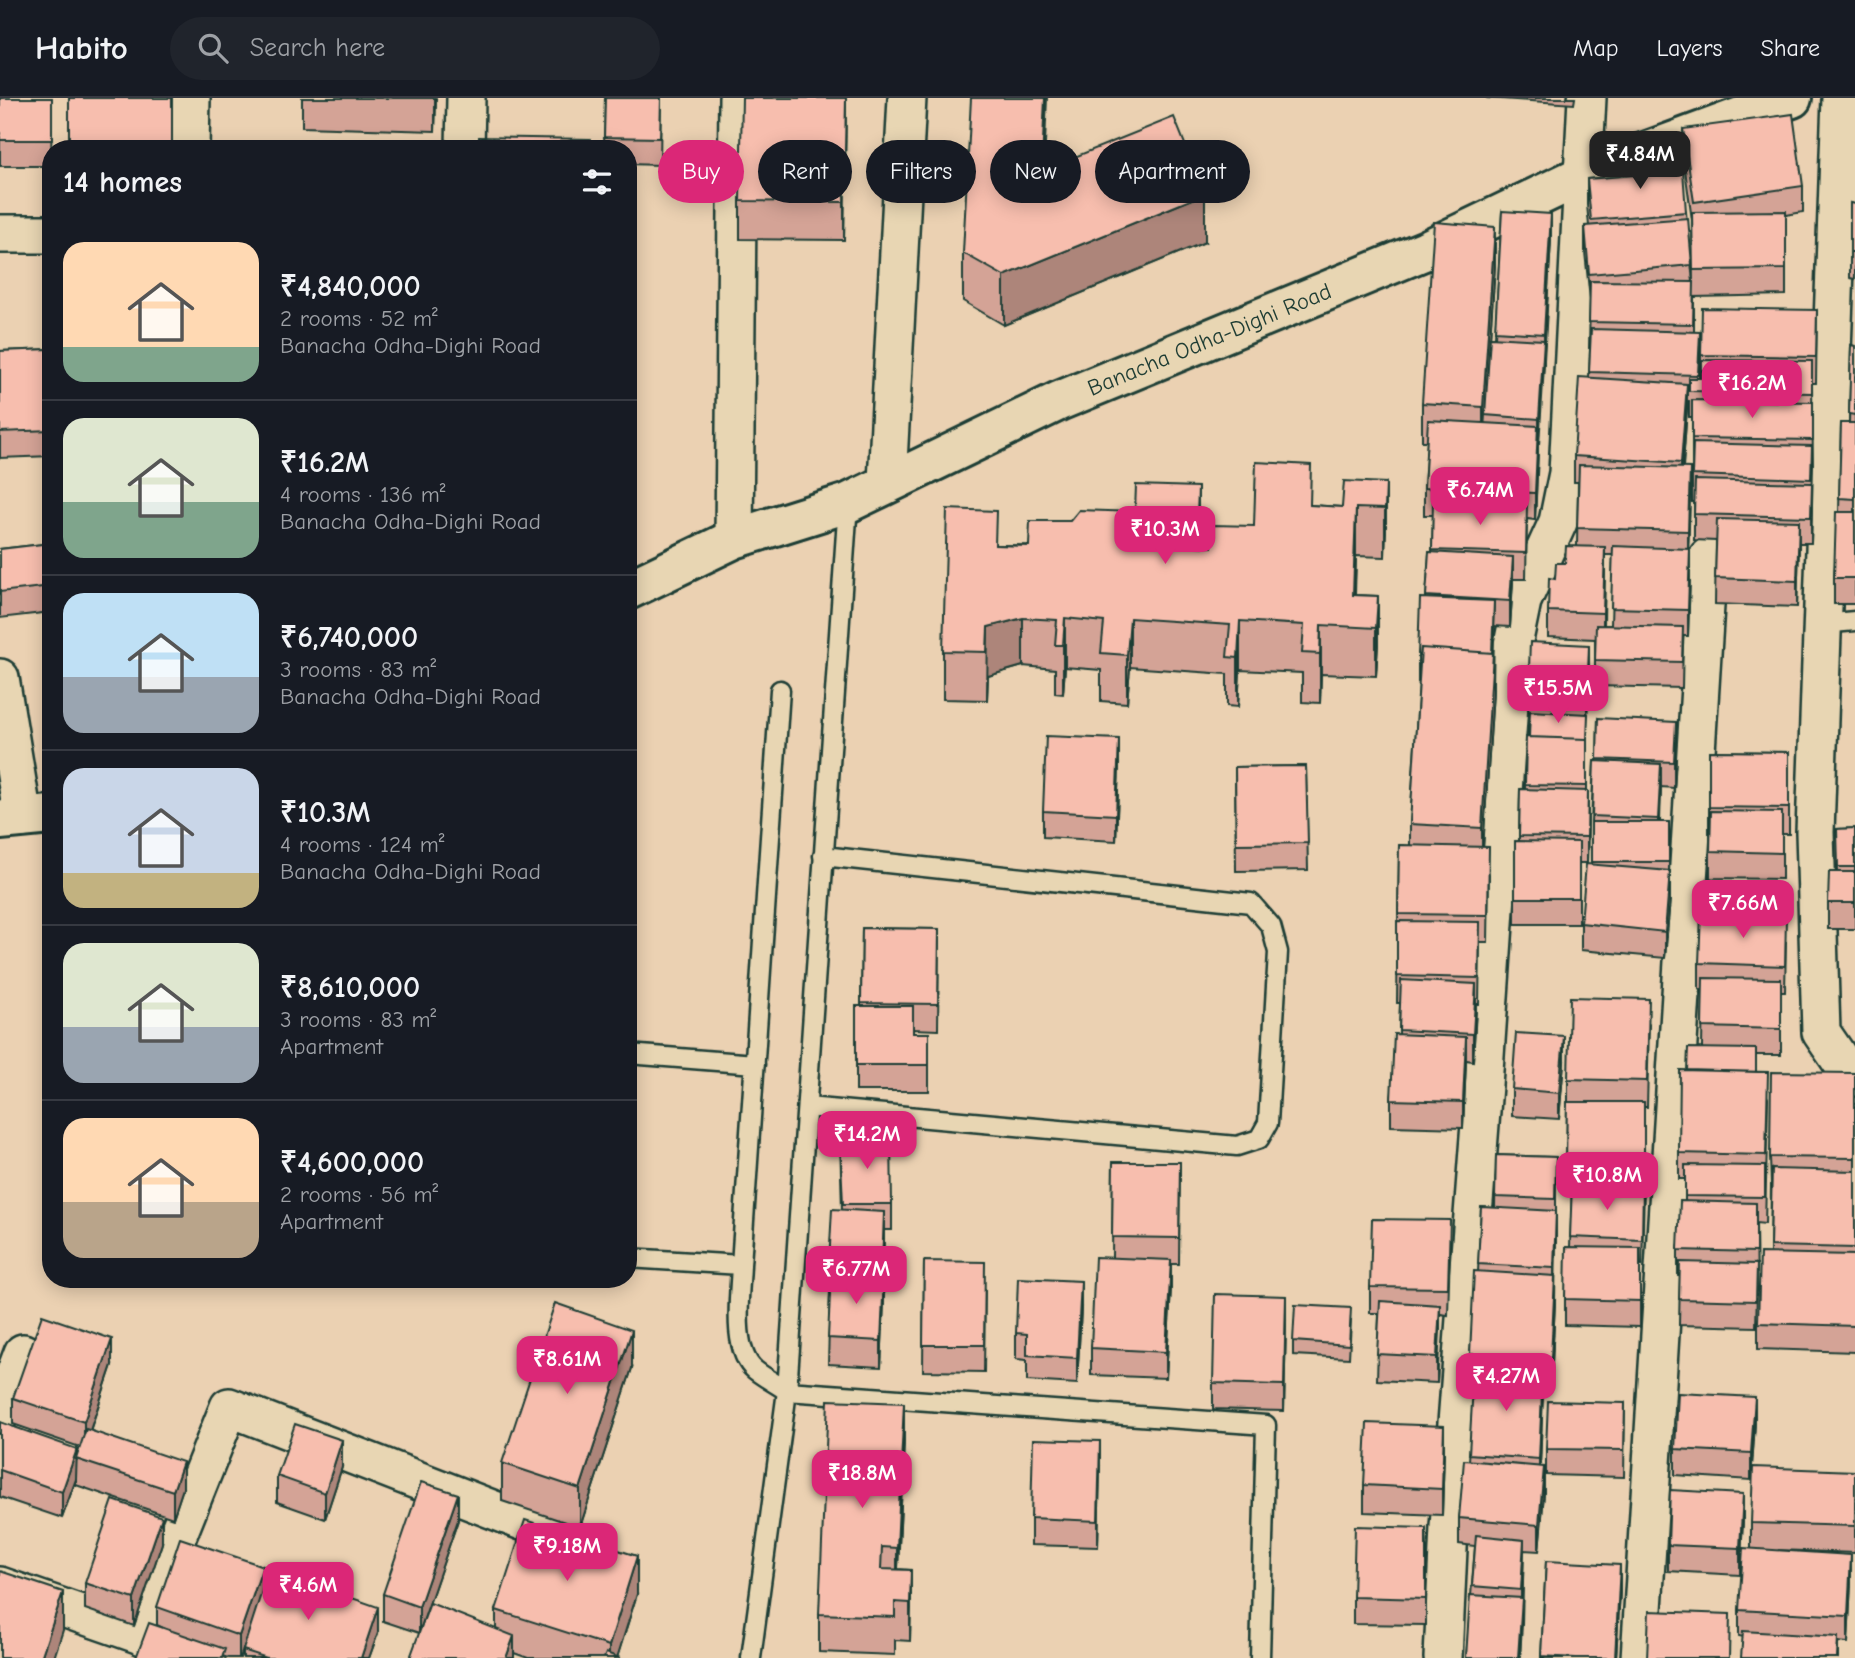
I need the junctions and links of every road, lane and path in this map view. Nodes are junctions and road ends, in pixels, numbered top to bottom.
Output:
1 (191, 98) edge
2 (466, 98) edge
3 (738, 98) edge
4 (907, 98) edge
5 (1587, 98) edge
6 (1793, 98) edge
7 (1841, 98) edge
8 (190, 140) edge
9 (465, 140) edge
10 (1583, 174) junction
11 (0, 234) edge
12 (42, 234) edge
13 (887, 482) junction
14 (848, 503) junction
15 (734, 539) junction
16 (1708, 556) dead end
17 (637, 586) edge
18 (1839, 622) edge
19 (0, 678) edge
20 (780, 690) dead end
21 (25, 817) edge
22 (824, 856) junction
23 (637, 1055) edge
24 (755, 1064) junction
25 (1855, 1077) edge
26 (807, 1107) junction
27 (637, 1259) edge
28 (741, 1265) junction
29 (23, 1353) dead end
30 (787, 1391) junction
31 (0, 1414) edge
32 (603, 1552) edge
33 (0, 1586) edge
34 (138, 1634) junction
35 (194, 1658) edge
36 (751, 1658) edge
37 (1260, 1658) edge
38 (1443, 1658) edge
39 (1640, 1658) edge

1 - 8 street
2 - 9 street
3 - 15 street
4 - 13 street
5 - 10 street
6 - 10 street, Banacha Odha-Dighi Road
7 - 18 street
10 - 13 street, Banacha Odha-Dighi Road
10 - 38 street
11 - 12 street
13 - 14 street, Banacha Odha-Dighi Road
14 - 15 street, Banacha Odha-Dighi Road
14 - 22 lane
15 - 17 street, Banacha Odha-Dighi Road
16 - 39 street
18 - 25 street
19 - 21 street
20 - 24 lane
22 - 26 lane
22 - 26 lane
23 - 24 lane
24 - 28 lane
26 - 30 lane
27 - 28 lane
28 - 30 lane
29 - 31 street
30 - 36 lane
30 - 37 lane
32 - 34 street
33 - 34 street
34 - 35 street

